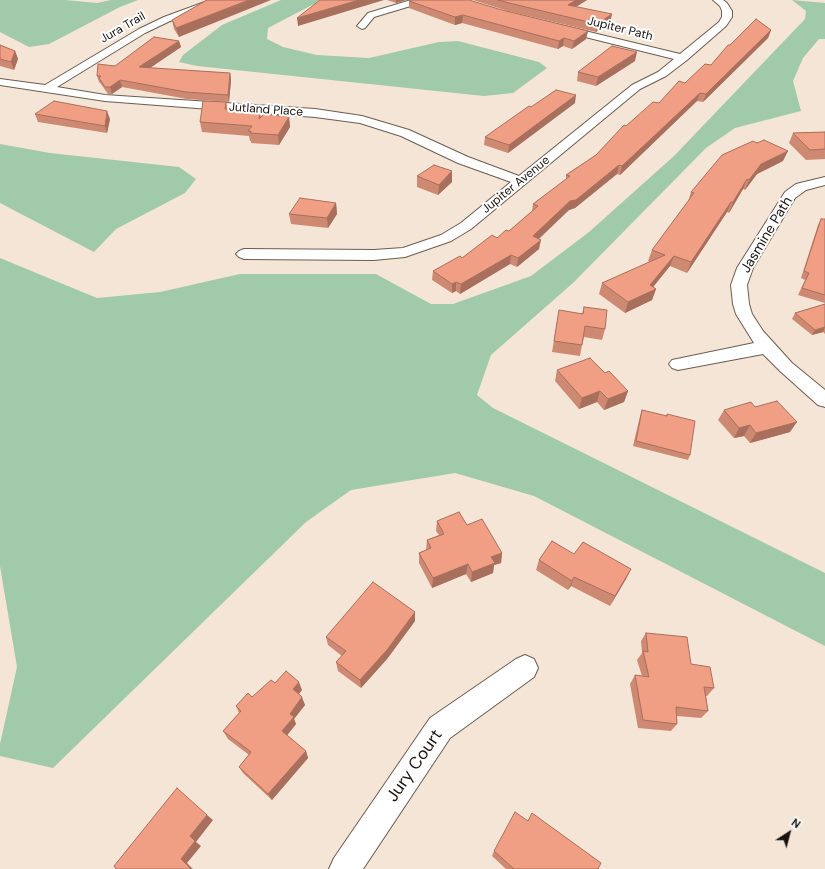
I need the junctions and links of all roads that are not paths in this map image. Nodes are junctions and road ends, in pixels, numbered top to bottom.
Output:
1 (218, 0) edge
2 (421, 0) edge
3 (717, 0) edge
4 (362, 26) dead end
5 (552, 26) edge
6 (683, 58) junction
7 (0, 82) edge
8 (47, 89) junction
9 (825, 180) edge
10 (521, 181) junction
11 (244, 254) dead end
12 (766, 347) junction
13 (678, 364) dead end
14 (825, 400) edge
15 (525, 668) dead end
16 (345, 869) edge

1 - 8 street, Jura Trail
2 - 4 street
3 - 6 street, Jupiter Avenue
5 - 6 street, Jupiter Path
6 - 10 street, Jupiter Avenue
7 - 8 street, Jutland Place
8 - 10 street, Jutland Place
9 - 12 street, Jasmine Path
10 - 11 street, Jupiter Avenue
12 - 13 street
12 - 14 street, Jasmine Path
15 - 16 street, Jury Court

